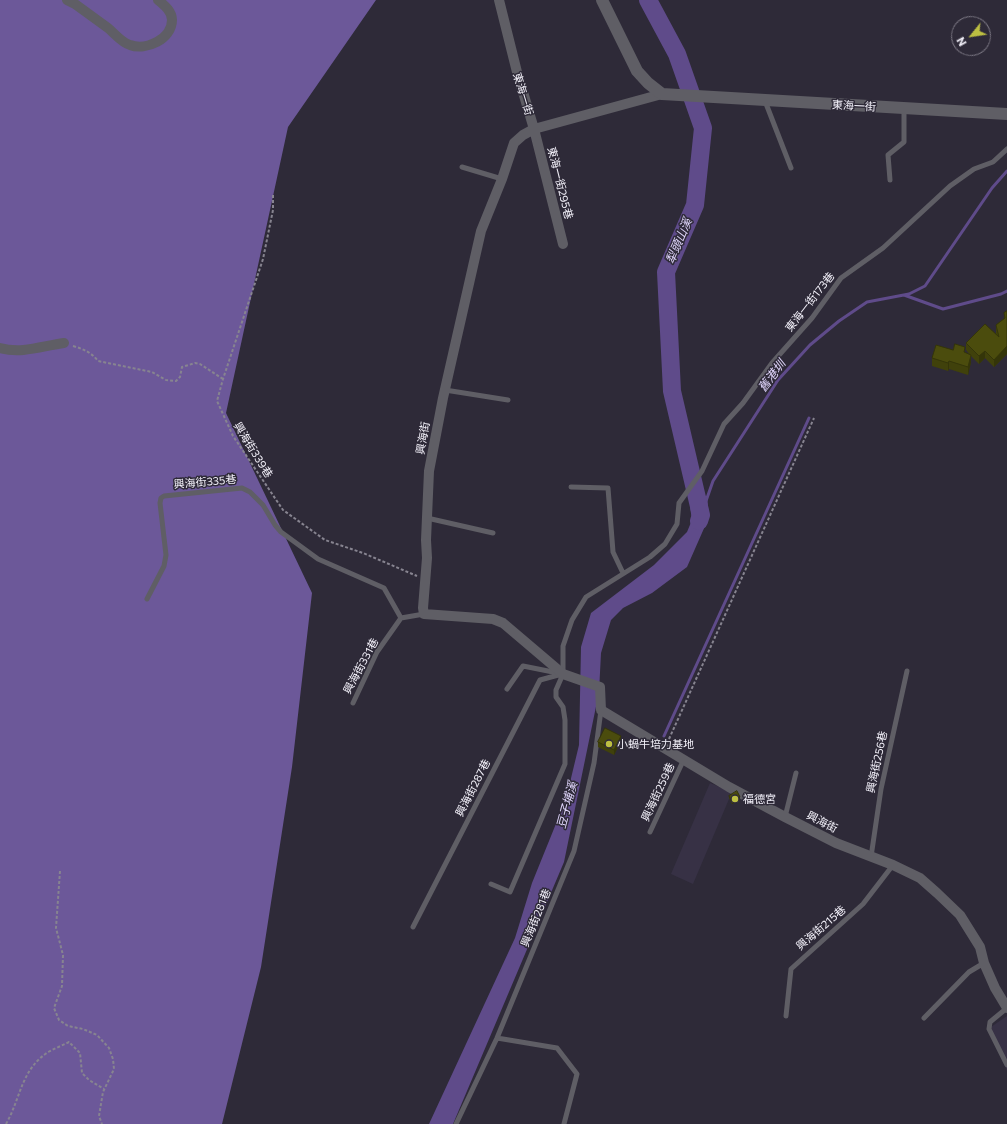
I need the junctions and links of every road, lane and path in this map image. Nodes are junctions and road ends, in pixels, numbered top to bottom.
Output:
1 (67, 0) edge
2 (158, 0) edge
3 (499, 0) edge
4 (602, 0) edge
5 (662, 94) junction
6 (765, 101) junction
7 (904, 109) junction
8 (1007, 114) edge
9 (534, 128) junction
10 (1007, 149) edge
11 (462, 167) dead end
12 (791, 168) dead end
13 (502, 179) junction
14 (890, 180) dead end
15 (273, 195) dead end
16 (563, 244) dead end
17 (64, 343) joint
18 (0, 348) edge
19 (223, 379) junction
20 (445, 390) junction
21 (508, 400) dead end
22 (814, 418) dead end
23 (571, 487) dead end
24 (427, 518) junction
25 (493, 533) dead end
26 (623, 573) junction
27 (426, 580) junction
28 (147, 599) dead end
29 (424, 614) junction
30 (400, 618) junction
31 (907, 671) dead end
32 (563, 674) junction
33 (507, 689) dead end
34 (352, 703) dead end
35 (601, 710) junction
36 (665, 748) junction
37 (684, 759) junction
38 (796, 773) dead end
39 (785, 817) junction
40 (650, 832) dead end
41 (871, 858) junction
42 (893, 865) junction
43 (60, 871) dead end
44 (491, 884) dead end
45 (413, 927) dead end
46 (984, 963) junction
47 (1007, 1008) edge
48 (786, 1016) dead end
49 (924, 1018) dead end
50 (497, 1038) junction
51 (1007, 1065) edge
52 (104, 1089) junction
53 (6, 1124) edge
54 (102, 1124) edge
55 (456, 1124) edge
56 (564, 1124) edge

1 - 2 street
3 - 9 street, 東海一街
4 - 5 street
5 - 6 street, 東海一街
5 - 9 street, 東海一街
6 - 7 street, 東海一街
6 - 12 lane
7 - 8 street, 東海一街
7 - 14 lane
9 - 13 street, 興海街
9 - 16 street, 東海一街295巷
10 - 26 lane, 東海一街173巷
11 - 13 lane
13 - 20 street, 興海街
15 - 19 path, 興海街339巷
17 - 18 street
17 - 19 path
19 - 27 path, 興海街339巷
20 - 21 lane
20 - 24 street, 興海街
22 - 36 path
23 - 26 lane
24 - 25 lane
24 - 27 street, 興海街
26 - 32 lane
27 - 29 street, 興海街
28 - 30 lane, 興海街335巷
29 - 30 lane
29 - 32 street
30 - 34 lane, 興海街331巷
31 - 41 lane, 興海街256巷
32 - 33 lane
32 - 35 street
32 - 44 lane
32 - 45 lane, 興海街287巷
35 - 36 street, 興海街
35 - 50 lane, 興海街281巷
36 - 37 street, 興海街
37 - 39 street, 興海街
37 - 40 lane, 興海街259巷
38 - 39 lane
39 - 41 street, 興海街
41 - 42 street, 興海街
42 - 46 street, 興海街
42 - 48 lane, 興海街215巷
43 - 52 path
46 - 47 street, 興海街
46 - 49 lane
47 - 51 lane
50 - 55 lane, 興海街281巷
50 - 56 lane
52 - 53 path
52 - 54 path

